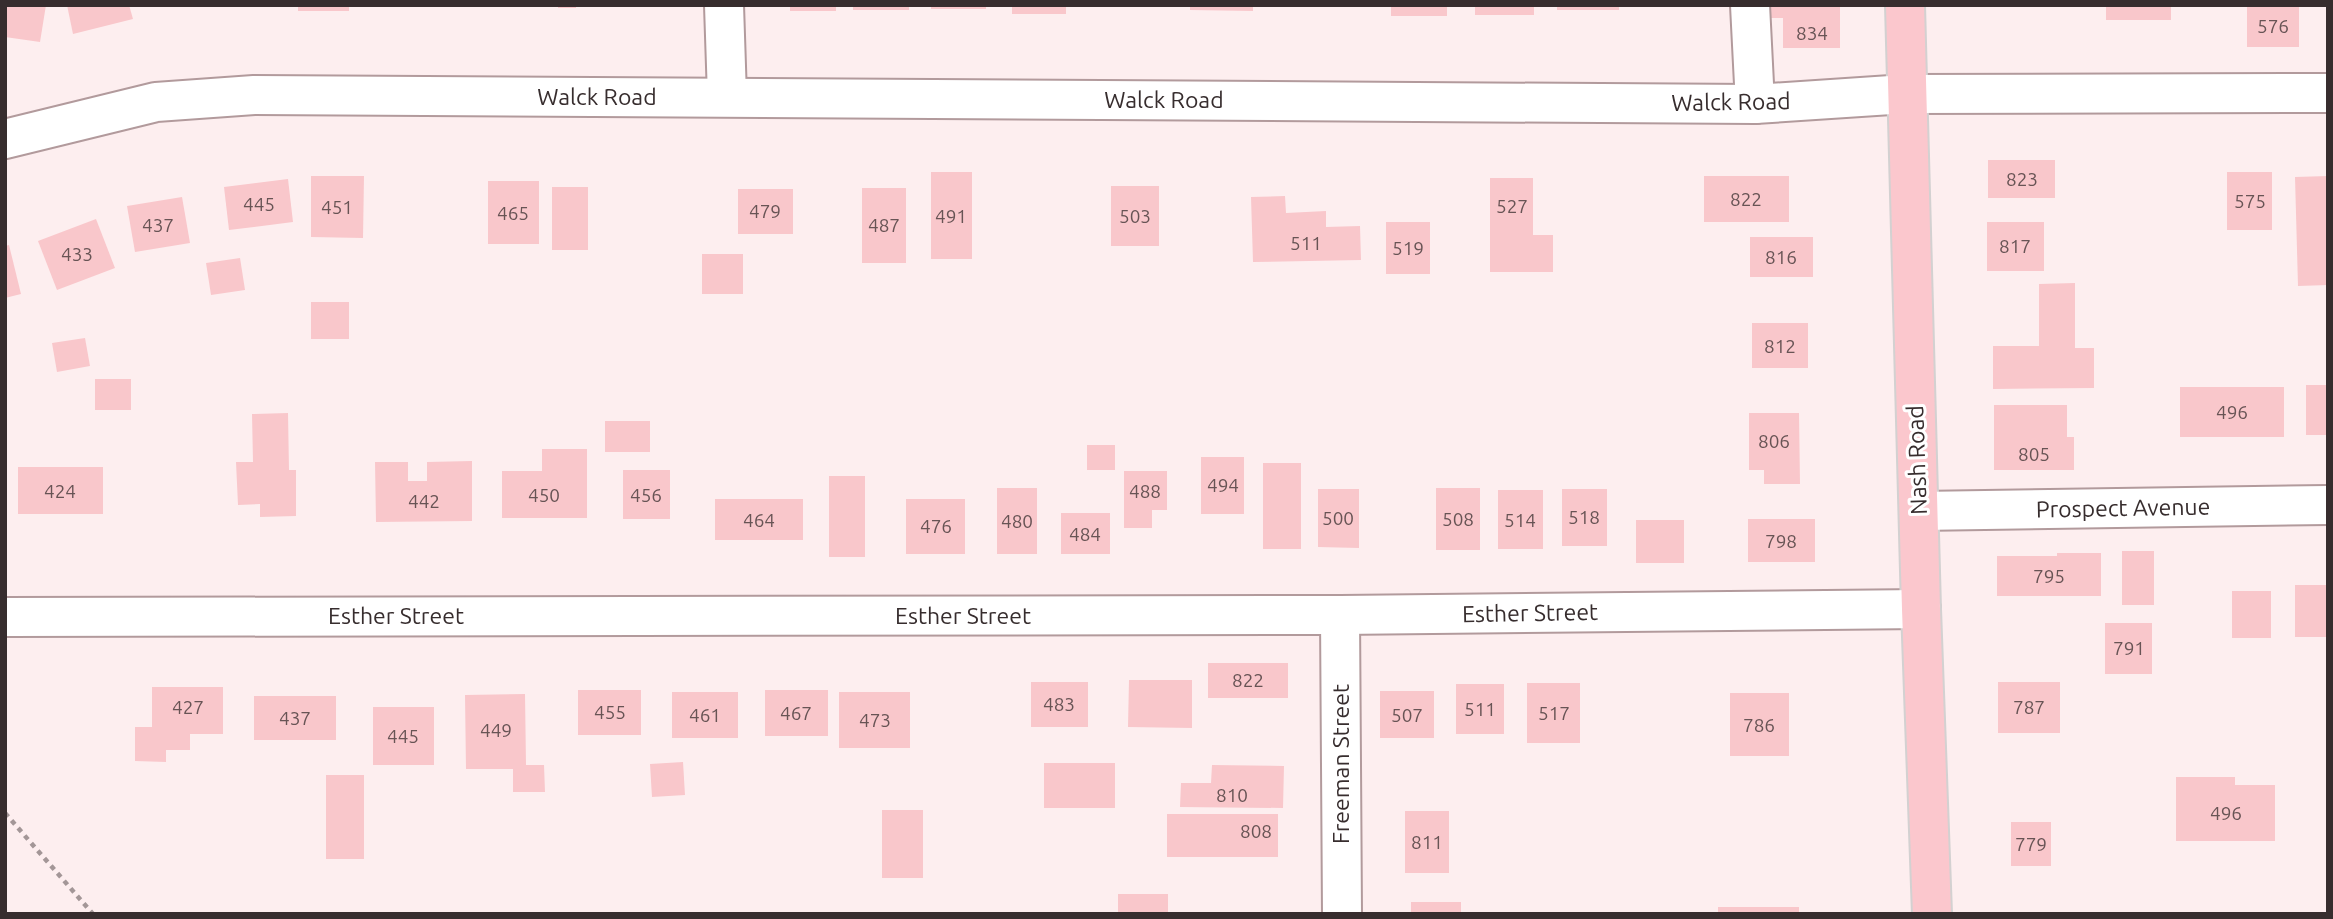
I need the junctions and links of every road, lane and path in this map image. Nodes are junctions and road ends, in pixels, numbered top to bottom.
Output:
1 (724, 5) edge
2 (1750, 5) edge
3 (1905, 5) edge
4 (2328, 93) edge
5 (1906, 94) junction
6 (727, 97) junction
7 (1755, 104) junction
8 (5, 139) edge
9 (2328, 505) edge
10 (1919, 511) junction
11 (1921, 609) junction
12 (1340, 615) junction
13 (5, 617) edge
14 (5, 813) edge
15 (93, 914) edge
16 (1342, 914) edge
17 (1932, 914) edge

1 - 6 street
2 - 7 street
3 - 5 main road, Nash Road
4 - 5 street, Walck Road
5 - 7 street, Walck Road
5 - 10 main road, Nash Road
6 - 7 street, Walck Road
6 - 8 street, Walck Road
9 - 10 street, Prospect Avenue
10 - 11 main road, Nash Road
11 - 12 street, Esther Street
11 - 17 main road, Nash Road
12 - 13 street, Esther Street
12 - 16 street, Freeman Street
14 - 15 path

